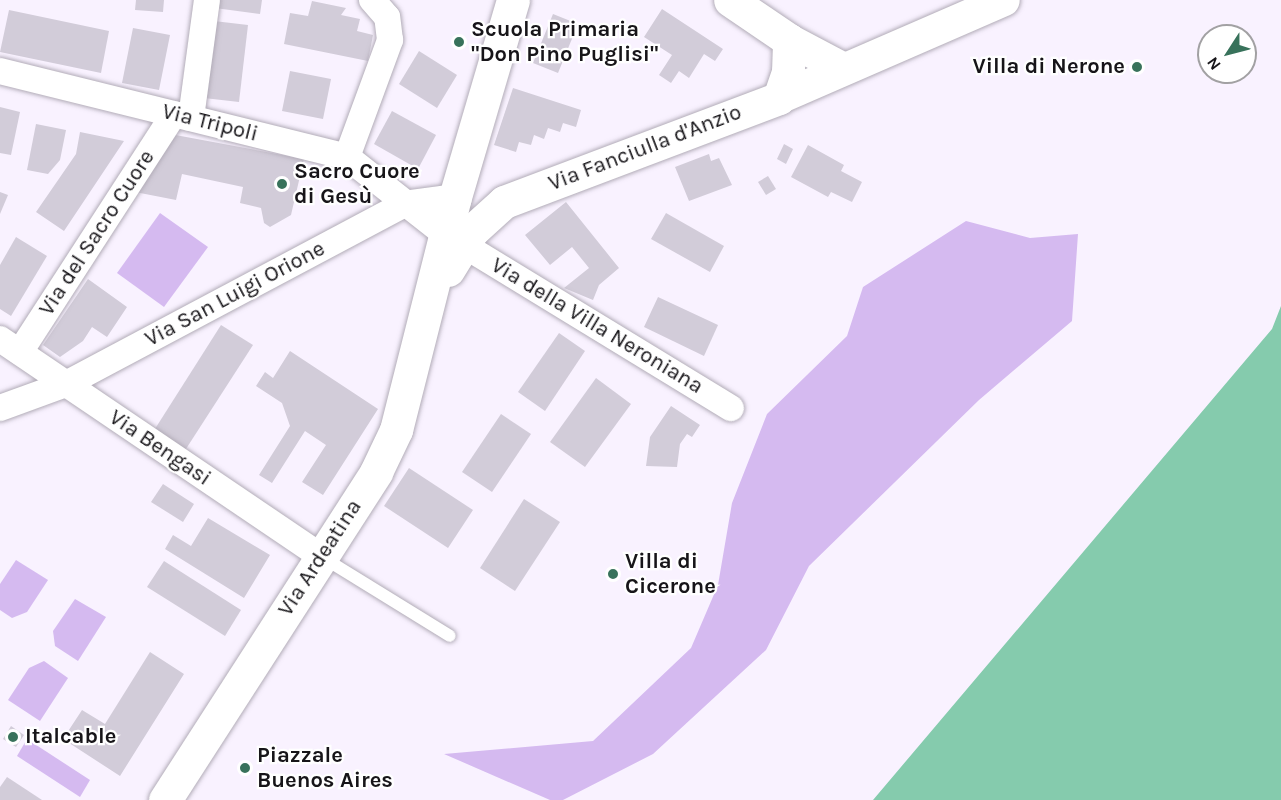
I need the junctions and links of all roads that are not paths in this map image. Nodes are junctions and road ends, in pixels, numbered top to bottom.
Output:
1 (207, 0) edge
2 (372, 0) edge
3 (513, 0) edge
4 (730, 0) edge
5 (1004, 0) edge
6 (789, 40) junction
7 (844, 69) junction
8 (0, 71) edge
9 (779, 98) junction
10 (183, 116) junction
11 (347, 157) junction
12 (466, 160) junction
13 (455, 197) junction
14 (512, 198) junction
15 (404, 204) junction
16 (454, 240) junction
17 (10, 346) edge
18 (66, 384) junction
19 (0, 408) edge
20 (731, 408) dead end
21 (321, 556) junction
22 (450, 636) dead end
23 (165, 800) edge

1 - 10 street, Via del Sacro Cuore
2 - 11 street
3 - 12 main road, Via Ardeatina
4 - 6 main road
5 - 7 street, Via Fanciulla d'Anzio
6 - 7 street
6 - 9 main road
7 - 9 street, Via Fanciulla d'Anzio
8 - 10 street, Via Tripoli
9 - 14 main road, Via Fanciulla d'Anzio
10 - 11 street, Via Tripoli
10 - 17 street, Via del Sacro Cuore
11 - 15 street, Via Tripoli
12 - 13 main road, Via Ardeatina
12 - 14 main road
13 - 15 street
13 - 16 main road, Via Ardeatina
14 - 16 main road, Via Fanciulla d'Anzio
15 - 16 street, Via Tripoli
15 - 18 street, Via San Luigi Orione
16 - 20 street, Via della Villa Neroniana
16 - 21 main road, Via Ardeatina
17 - 18 street, Via Bengasi
18 - 19 street, Via San Luigi Orione
18 - 21 street, Via Bengasi
21 - 22 lane
21 - 23 main road, Via Ardeatina

